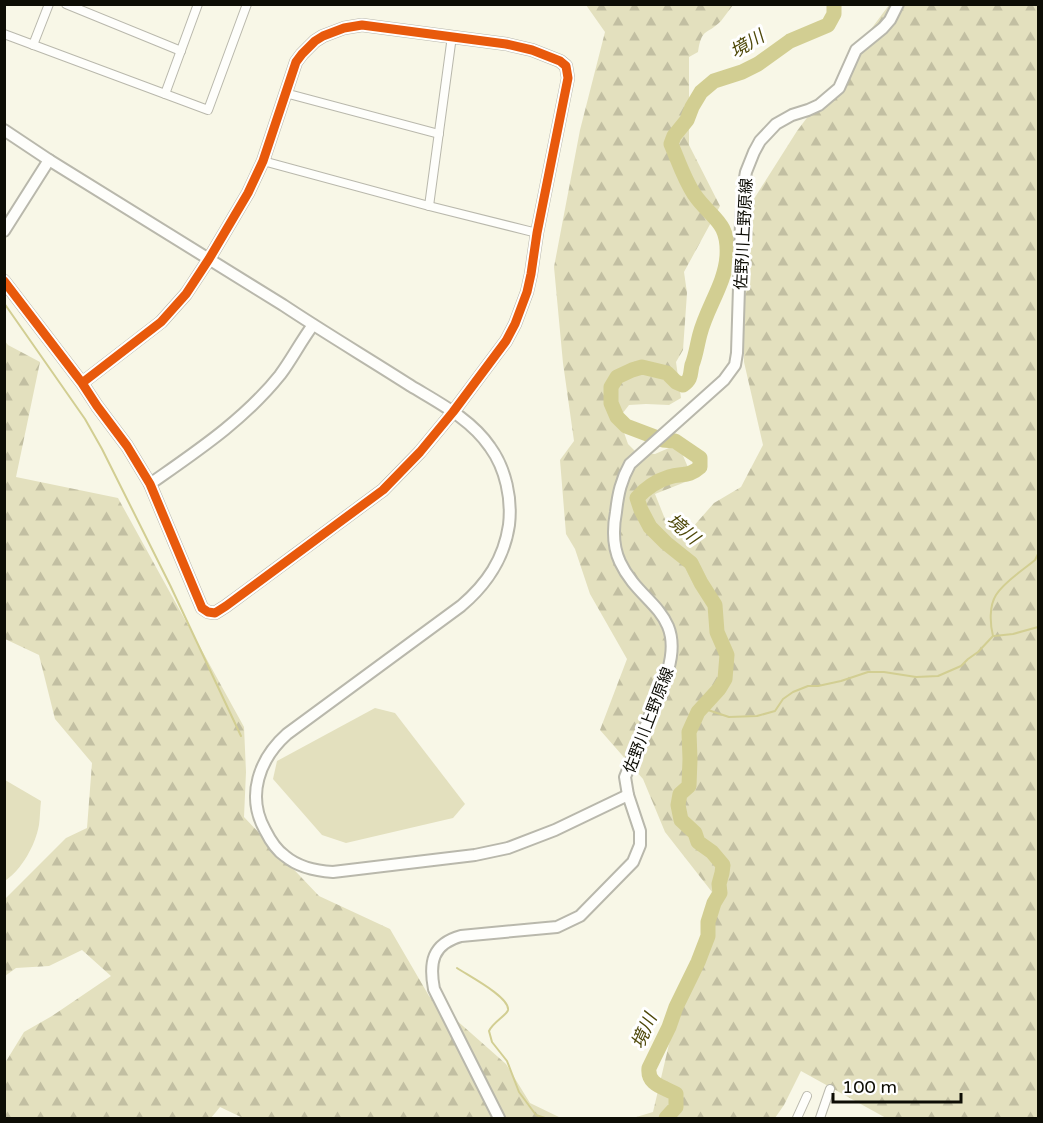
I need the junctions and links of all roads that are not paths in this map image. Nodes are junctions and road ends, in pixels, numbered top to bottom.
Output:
1 (49, 4) edge
2 (66, 4) edge
3 (247, 4) edge
4 (898, 4) edge
5 (196, 5) edge
6 (4, 34) edge
7 (452, 36) junction
8 (33, 45) junction
9 (181, 51) junction
10 (285, 93) junction
11 (165, 94) junction
12 (4, 130) edge
13 (439, 134) junction
14 (49, 160) junction
15 (263, 161) junction
16 (429, 206) junction
17 (4, 231) edge
18 (537, 233) junction
19 (209, 259) junction
20 (4, 281) edge
21 (313, 325) junction
22 (82, 383) junction
23 (453, 412) junction
24 (150, 484) junction
25 (628, 795) junction
26 (830, 1089) dead end
27 (805, 1097) dead end
28 (499, 1119) edge
29 (797, 1119) edge
30 (820, 1119) edge

1 - 8 street
2 - 9 street
3 - 11 street
4 - 25 street, 佐野川上野原線
5 - 9 street
6 - 8 street
7 - 10 street
7 - 13 street
7 - 18 street
8 - 11 street
9 - 11 street
10 - 13 street
10 - 15 street
12 - 14 street
13 - 16 street
14 - 17 street
14 - 19 street
15 - 16 street
15 - 19 street
16 - 18 street
18 - 23 street
19 - 21 street
19 - 22 street
20 - 22 street
21 - 23 street
21 - 24 street
22 - 24 street
23 - 24 street
23 - 25 street
25 - 28 street, 佐野川上野原線
26 - 30 street
27 - 29 street

